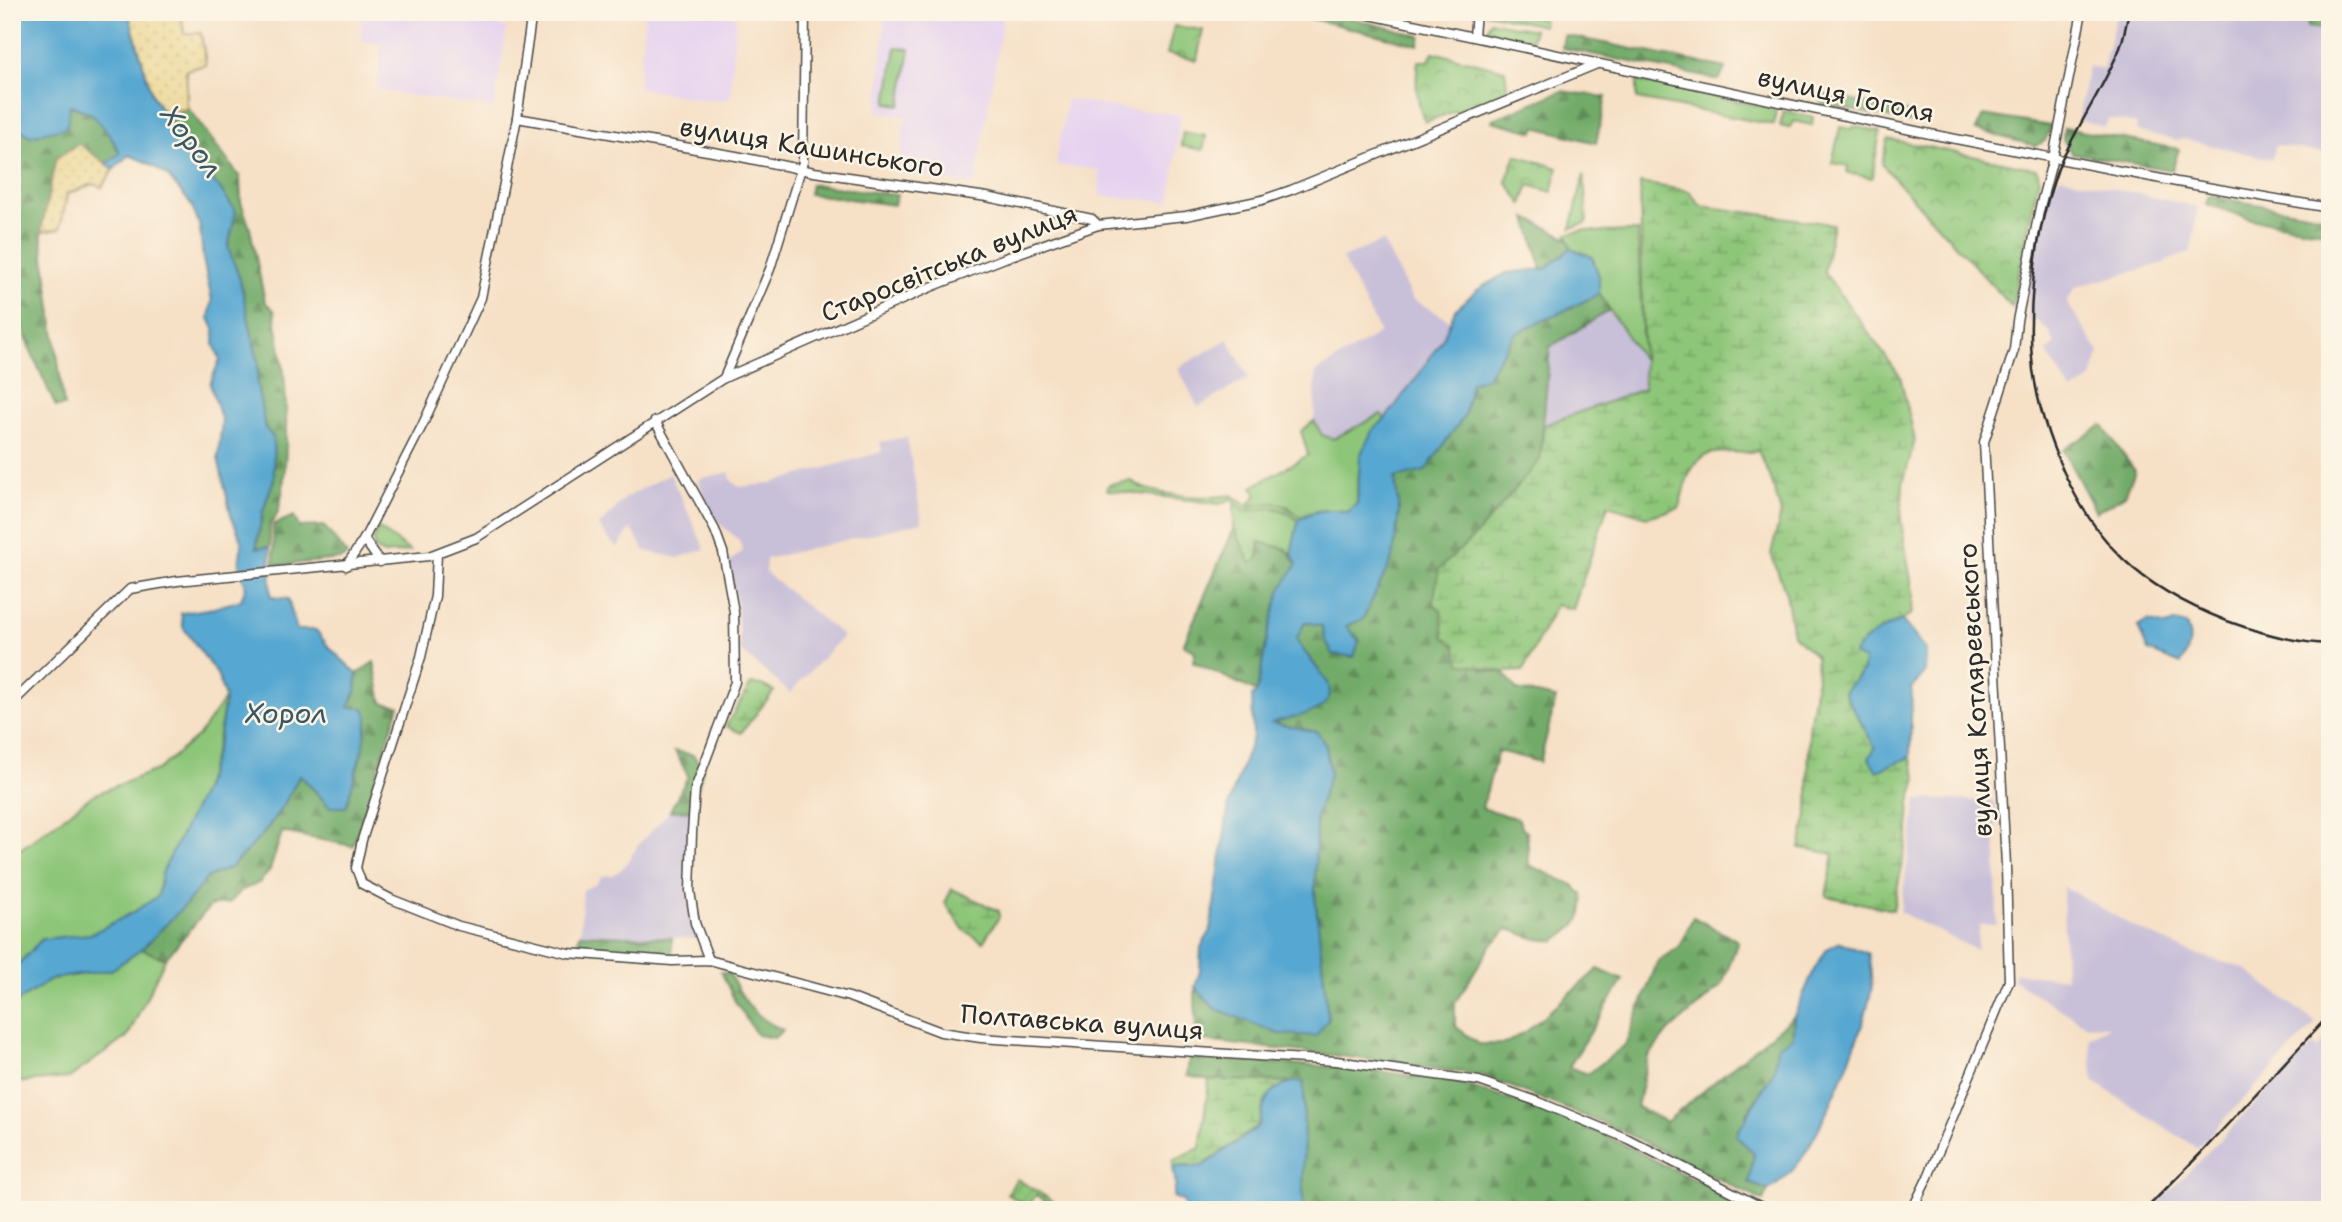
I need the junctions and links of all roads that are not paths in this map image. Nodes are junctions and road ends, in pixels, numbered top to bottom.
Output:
1 (532, 12) edge
2 (805, 12) edge
3 (1356, 12) edge
4 (1476, 12) edge
5 (2082, 12) edge
6 (1474, 36) junction
7 (1597, 64) junction
8 (517, 118) junction
9 (2053, 158) junction
10 (802, 169) junction
11 (2330, 208) edge
12 (1098, 225) junction
13 (724, 378) junction
14 (655, 421) junction
15 (364, 539) junction
16 (437, 554) junction
17 (380, 562) junction
18 (346, 566) junction
19 (12, 703) edge
20 (709, 960) junction
21 (1767, 1210) edge
22 (1912, 1210) edge

1 - 8 street
2 - 10 street
3 - 6 street, вулиця Гоголя
4 - 6 street
5 - 9 street, вулиця Котляревського
6 - 7 street, вулиця Гоголя
7 - 9 street, вулиця Гоголя
7 - 12 street, Старосвітська вулиця
8 - 10 street, вулиця Кашинського
8 - 15 street
9 - 11 street, вулиця Гоголя
9 - 22 street, вулиця Котляревського
10 - 12 street, вулиця Кашинського
10 - 13 street
12 - 13 street, Старосвітська вулиця
13 - 14 street, Старосвітська вулиця
14 - 16 street, Старосвітська вулиця
14 - 20 street
15 - 17 street
15 - 18 street
16 - 17 street, Старосвітська вулиця
16 - 20 street, Полтавська вулиця
17 - 18 street, Старосвітська вулиця
18 - 19 street, Старосвітська вулиця
20 - 21 street, Полтавська вулиця

